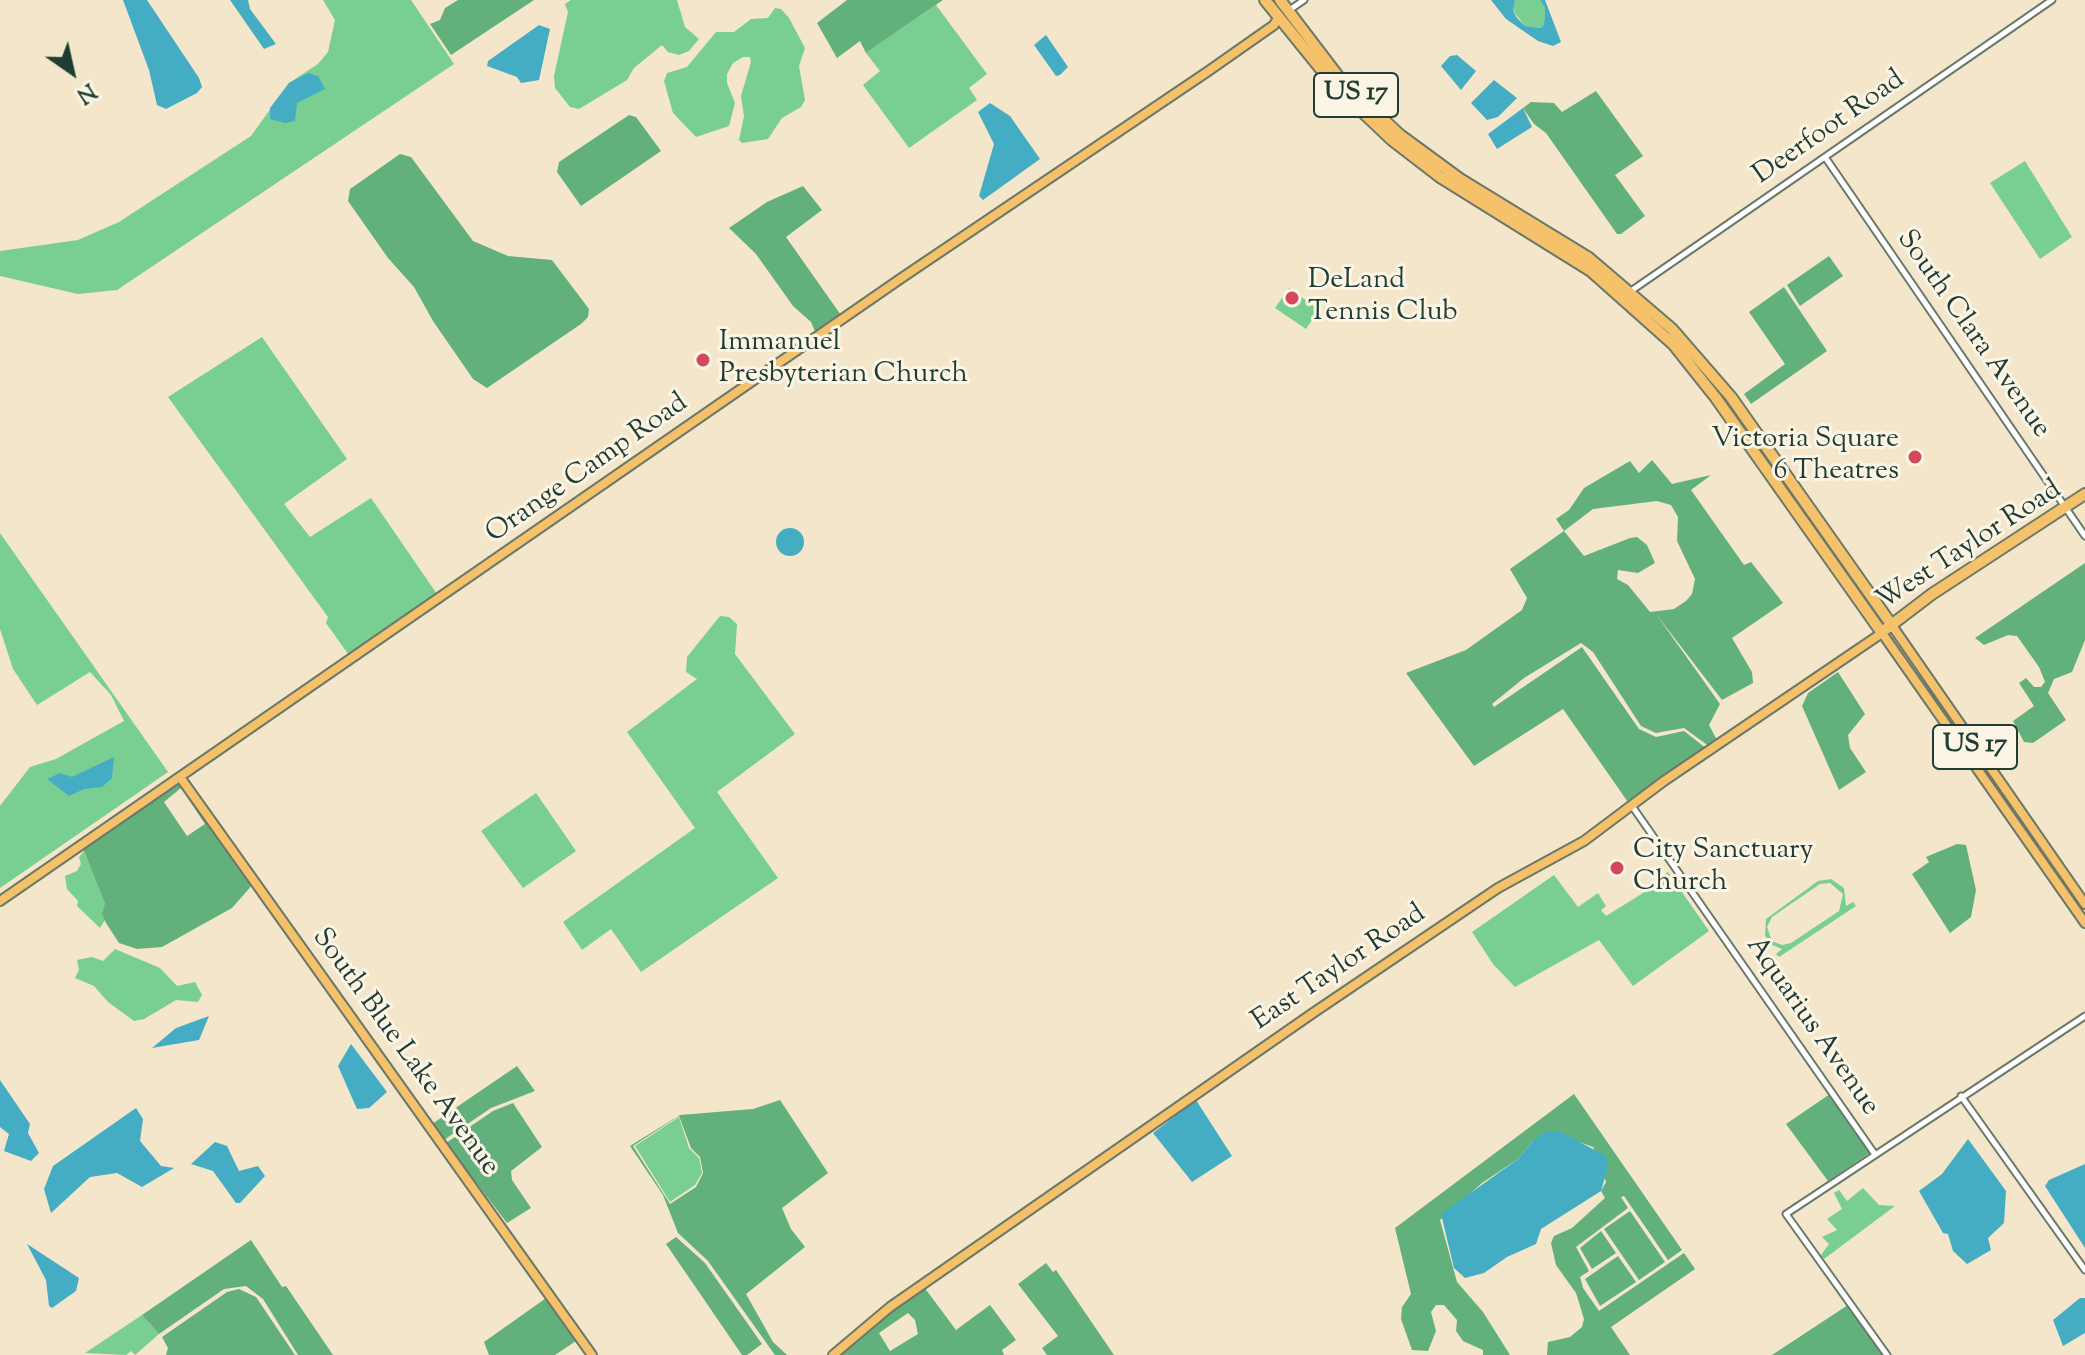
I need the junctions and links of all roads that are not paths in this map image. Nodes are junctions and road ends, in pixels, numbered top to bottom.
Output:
1 (1265, 0) edge
2 (1280, 0) edge
3 (1304, 0) edge
4 (2052, 0) edge
5 (1288, 11) junction
6 (1278, 18) junction
7 (1392, 135) junction
8 (1825, 157) junction
9 (1627, 294) junction
10 (1684, 356) junction
11 (1700, 360) junction
12 (1777, 484) junction
13 (1796, 490) junction
14 (2085, 494) edge
15 (1786, 497) junction
16 (2085, 501) edge
17 (1807, 505) junction
18 (2068, 509) junction
19 (2085, 536) edge
20 (1982, 565) junction
21 (1932, 594) junction
22 (1872, 597) junction
23 (1892, 625) junction
24 (1882, 633) junction
25 (180, 777) junction
26 (1632, 806) junction
27 (0, 901) edge
28 (2085, 904) edge
29 (2085, 923) edge
30 (2085, 1016) edge
31 (1961, 1096) junction
32 (1875, 1153) junction
33 (2085, 1270) edge
34 (592, 1355) edge
35 (833, 1355) edge
36 (1887, 1355) edge

1 - 6 highway, US 17
2 - 5 highway, US 17
3 - 5 street
4 - 8 street, Deerfoot Road
5 - 6 main road, Orange Camp Road
5 - 7 highway, US 17
6 - 7 highway, US 17
6 - 25 main road, Orange Camp Road
7 - 9 highway, US 17
7 - 9 highway, US 17
8 - 9 street, Deerfoot Road
8 - 18 street, South Clara Avenue
9 - 10 highway, US 17
9 - 11 highway, US 17
10 - 11 highway
10 - 12 highway, US 17
11 - 13 highway, US 17
12 - 13 highway
12 - 15 highway, US 17
13 - 17 highway, US 17
14 - 18 highway, West Taylor Road
15 - 17 highway
15 - 24 highway, US 17
16 - 18 highway, West Taylor Road
17 - 22 highway, US 17
18 - 19 street, South Clara Avenue
18 - 20 highway, West Taylor Road
18 - 20 highway, West Taylor Road
20 - 21 highway, West Taylor Road
20 - 23 highway, West Taylor Road
21 - 22 highway
21 - 23 highway, West Taylor Road
22 - 23 highway, US 17
23 - 24 highway, West Taylor Road
23 - 28 main road, US 17
24 - 26 main road, East Taylor Road
24 - 29 main road, US 17
25 - 27 main road, Orange Camp Road
25 - 34 main road, South Blue Lake Avenue
26 - 32 street, Aquarius Avenue
26 - 35 main road, East Taylor Road
30 - 31 street
31 - 32 street
31 - 33 street
32 - 36 street

